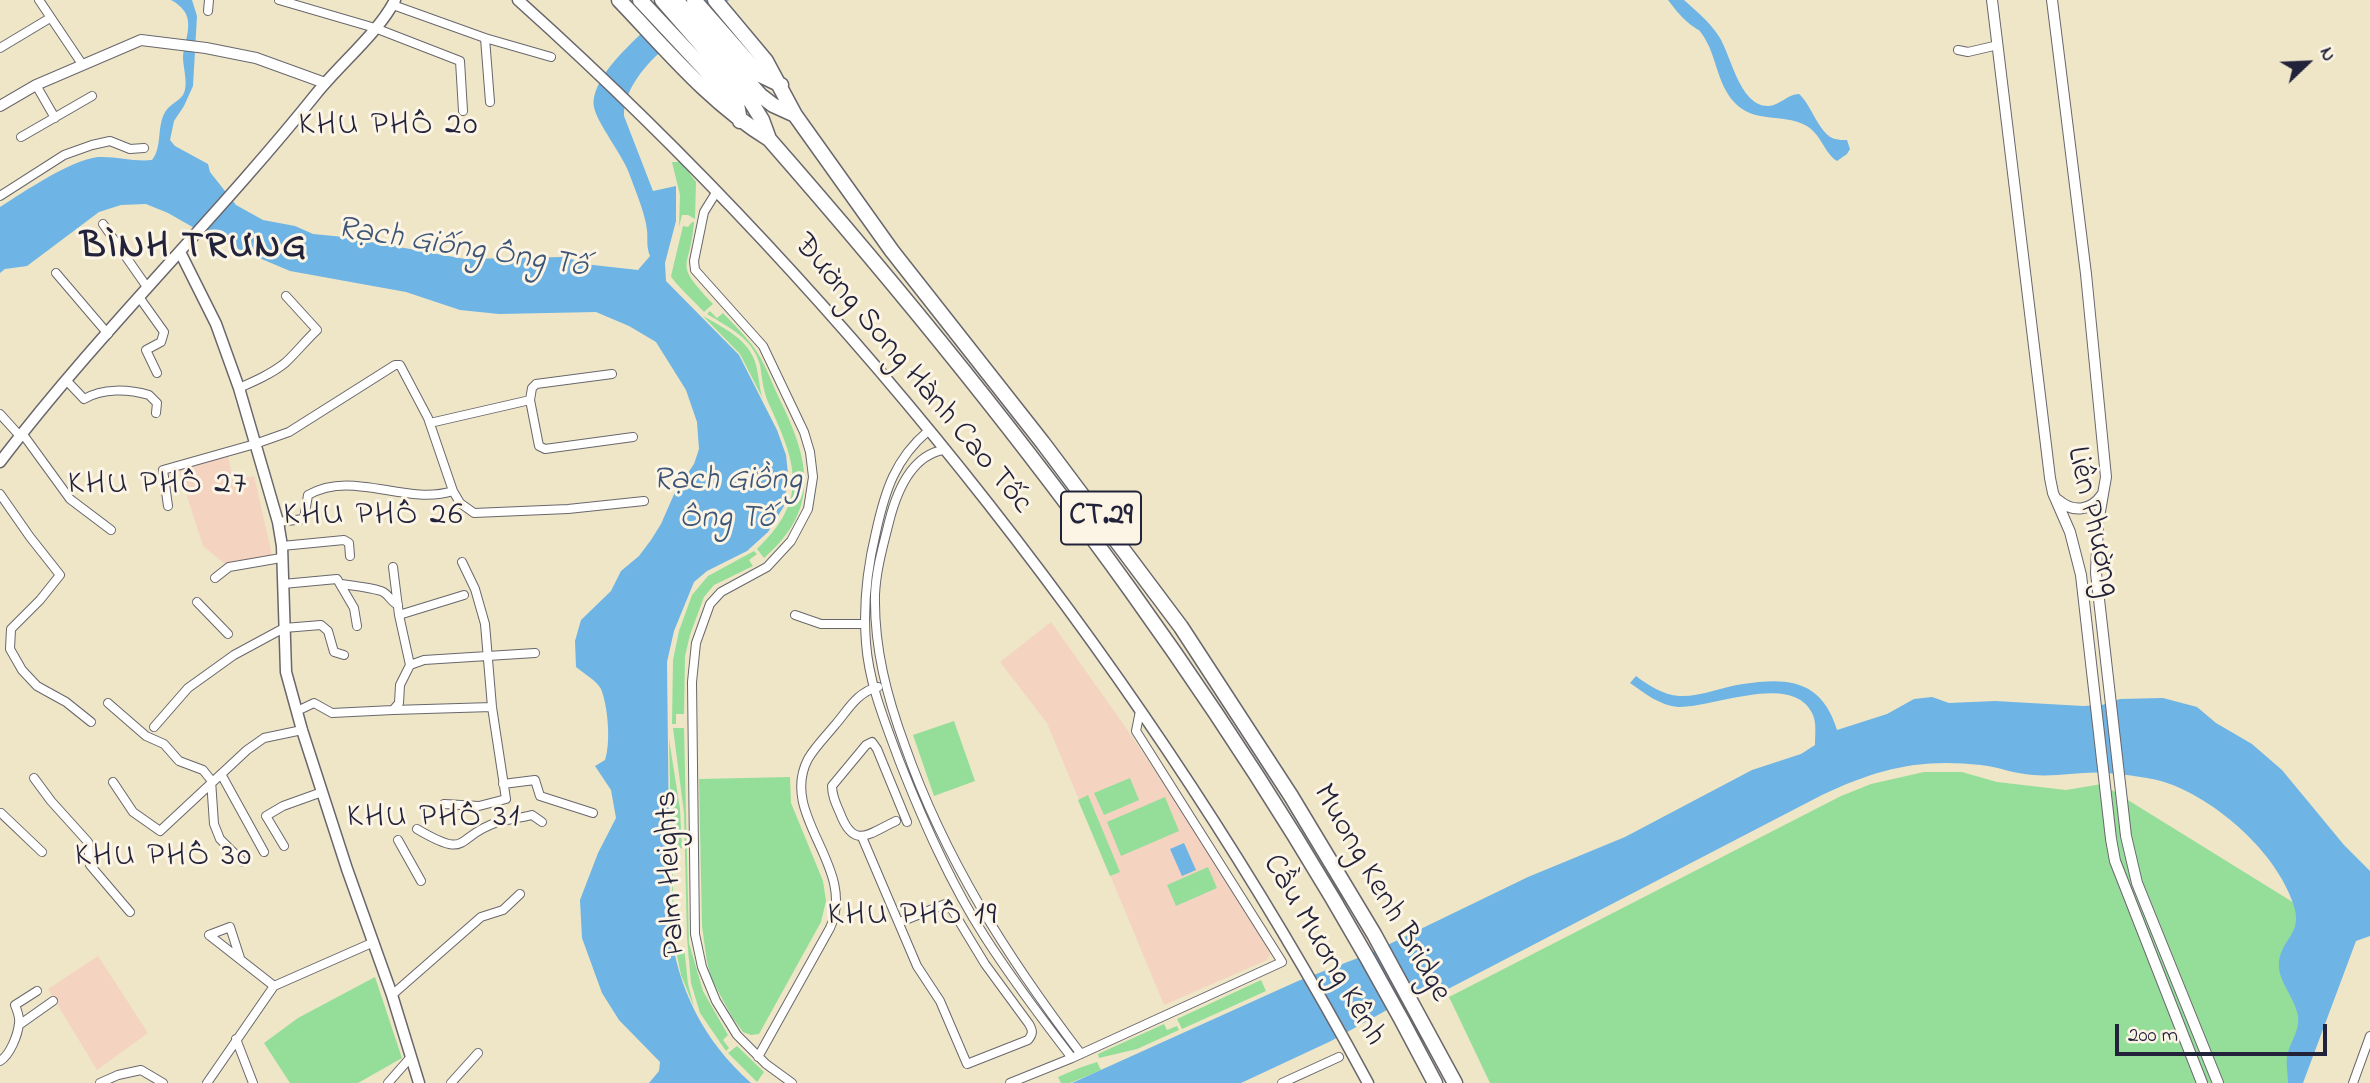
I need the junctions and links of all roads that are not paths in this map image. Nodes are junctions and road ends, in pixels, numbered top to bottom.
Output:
1 (39, 0) edge
2 (209, 0) edge
3 (279, 0) edge
4 (518, 0) edge
5 (619, 0) edge
6 (640, 0) edge
7 (662, 0) edge
8 (676, 0) edge
9 (694, 0) edge
10 (1992, 0) edge
11 (2052, 0) edge
12 (394, 2) edge
13 (720, 5) edge
14 (208, 11) dead end
15 (50, 18) junction
16 (375, 28) junction
17 (485, 38) junction
18 (1998, 45) junction
19 (0, 48) edge
20 (703, 48) junction
21 (1958, 50) dead end
22 (551, 57) dead end
23 (82, 64) junction
24 (325, 83) junction
25 (36, 85) junction
26 (781, 85) junction
27 (92, 96) dead end
28 (490, 102) dead end
29 (0, 106) edge
30 (463, 111) dead end
31 (795, 115) junction
32 (55, 118) junction
33 (740, 121) junction
34 (21, 137) dead end
35 (769, 139) junction
36 (144, 148) dead end
37 (717, 191) junction
38 (0, 196) edge
39 (103, 224) dead end
40 (180, 252) junction
41 (56, 273) dead end
42 (147, 287) junction
43 (286, 296) dead end
44 (139, 297) junction
45 (108, 334) junction
46 (157, 373) dead end
47 (612, 374) dead end
48 (67, 381) junction
49 (239, 388) junction
50 (530, 400) junction
51 (156, 412) dead end
52 (0, 414) edge
53 (430, 423) junction
54 (928, 431) junction
55 (21, 435) junction
56 (633, 437) dead end
57 (255, 444) junction
58 (943, 450) junction
59 (0, 462) edge
60 (453, 491) junction
61 (2104, 492) junction
62 (0, 494) edge
63 (2056, 497) junction
64 (644, 501) dead end
65 (168, 506) dead end
66 (278, 522) junction
67 (111, 530) dead end
68 (281, 552) junction
69 (350, 556) dead end
70 (462, 562) dead end
71 (393, 567) dead end
72 (215, 578) dead end
73 (283, 584) junction
74 (341, 584) junction
75 (464, 595) dead end
76 (197, 601) dead end
77 (398, 610) junction
78 (794, 615) dead end
79 (865, 624) junction
80 (357, 626) dead end
81 (284, 628) junction
82 (228, 634) dead end
83 (535, 653) dead end
84 (344, 655) dead end
85 (487, 657) junction
86 (410, 665) junction
87 (885, 685) junction
88 (874, 688) junction
89 (107, 703) dead end
90 (492, 707) junction
91 (393, 710) junction
92 (297, 711) junction
93 (1140, 711) junction
94 (91, 722) dead end
95 (154, 727) dead end
96 (302, 730) junction
97 (221, 774) junction
98 (34, 778) dead end
99 (113, 782) dead end
100 (503, 784) junction
101 (211, 786) junction
102 (322, 792) junction
103 (928, 803) junction
104 (444, 804) dead end
105 (918, 806) junction
106 (932, 812) junction
107 (1, 813) edge
108 (593, 813) dead end
109 (903, 813) junction
110 (922, 816) junction
111 (896, 821) junction
112 (542, 822) dead end
113 (907, 822) junction
114 (417, 829) dead end
115 (862, 837) junction
116 (398, 840) dead end
117 (284, 846) dead end
118 (1229, 846) joint
119 (41, 852) dead end
120 (264, 852) dead end
121 (243, 862) dead end
122 (421, 881) dead end
123 (520, 894) dead end
124 (130, 912) dead end
125 (900, 922) junction
126 (374, 942) junction
127 (240, 959) dead end
128 (274, 986) junction
129 (37, 991) dead end
130 (392, 995) junction
131 (53, 1001) dead end
132 (18, 1026) junction
133 (2370, 1036) edge
134 (236, 1039) junction
135 (478, 1053) dead end
136 (1081, 1054) junction
137 (758, 1057) junction
138 (1339, 1057) dead end
139 (410, 1058) junction
140 (1072, 1058) junction
141 (0, 1061) edge
142 (118, 1079) edge
143 (100, 1083) edge
144 (163, 1083) edge
145 (207, 1083) edge
146 (253, 1083) edge
147 (388, 1083) edge
148 (419, 1083) edge
149 (451, 1083) edge
150 (792, 1083) edge
151 (1010, 1083) edge
152 (1282, 1083) edge
153 (1368, 1083) edge
154 (1435, 1083) edge
155 (1455, 1083) edge
156 (2202, 1083) edge
157 (2218, 1083) edge
158 (2353, 1083) edge

1 - 15 street
2 - 14 street
3 - 16 street
4 - 37 main road, Đường Song Hành Cao Tốc
5 - 33 highway, CT.29
6 - 20 highway
7 - 20 highway
8 - 20 highway
9 - 26 highway
10 - 18 street, Liên Phường
11 - 61 street, Liên Phường
12 - 16 main road
12 - 17 street
13 - 26 highway, CT.29
15 - 19 street
15 - 23 street
16 - 24 main road
16 - 30 street
17 - 22 street
17 - 28 street
18 - 21 street
18 - 63 street, Liên Phường
20 - 31 highway
20 - 33 highway
20 - 35 highway
23 - 24 street
23 - 25 street
24 - 40 main road
25 - 29 street
25 - 32 street
26 - 31 highway, CT.29
27 - 32 street
31 - 155 highway, Muong Kenh Bridge / CT.29
32 - 34 street
33 - 35 highway, CT.29
35 - 154 highway, Muong Kenh Bridge / CT.29
36 - 38 street
37 - 54 main road, Đường Song Hành Cao Tốc
37 - 137 street, Palm Heights
39 - 42 street
40 - 42 main road
40 - 49 main road
41 - 45 street
42 - 44 main road
43 - 49 street
44 - 45 main road
44 - 46 street
45 - 48 main road
47 - 50 street
48 - 51 street
48 - 55 main road
49 - 57 main road
50 - 53 street
50 - 56 street
52 - 55 street
53 - 57 street
53 - 60 street
54 - 58 main road, Đường Song Hành Cao Tốc
54 - 79 street
55 - 59 main road
55 - 67 street
57 - 65 street
57 - 66 main road
58 - 87 street
58 - 93 main road, Đường Song Hành Cao Tốc
60 - 64 street
60 - 66 street
61 - 63 street
61 - 157 street, Liên Phường
62 - 94 street
63 - 156 street, Liên Phường
66 - 68 main road
68 - 69 street
68 - 72 street
68 - 73 main road
70 - 85 street
71 - 77 street
73 - 74 street
73 - 81 main road
74 - 77 street
74 - 80 street
75 - 77 street
76 - 82 street
77 - 86 street
78 - 79 street
79 - 88 street
81 - 84 street
81 - 92 main road
81 - 95 street
83 - 85 street
85 - 86 street
85 - 90 street
86 - 91 street
87 - 88 street
87 - 103 street
88 - 105 street
88 - 137 street
89 - 101 street
90 - 91 street
90 - 100 street
91 - 92 street
92 - 96 main road
93 - 118 main road, Đường Song Hành Cao Tốc
93 - 136 street
96 - 97 street
96 - 102 main road
97 - 101 street
97 - 120 street
98 - 124 street
99 - 101 street
100 - 104 street
100 - 108 street
101 - 121 street
102 - 117 street
102 - 126 main road
103 - 105 street
103 - 106 street
105 - 109 street
105 - 110 street
106 - 110 street
106 - 136 street
107 - 119 street
109 - 111 street
109 - 113 street
109 - 115 street
110 - 113 street
110 - 140 street
111 - 113 street
111 - 115 street
112 - 114 street
115 - 125 street
116 - 122 street
118 - 153 main road, Cầu Mương Kênh
123 - 130 street
125 - 125 street
126 - 128 street
126 - 130 main road
127 - 128 street
128 - 134 street
129 - 132 street
130 - 139 main road
131 - 132 street
132 - 141 street
133 - 158 street
134 - 145 street
134 - 146 street
135 - 149 street
136 - 140 street
137 - 150 street
138 - 152 street
139 - 147 street
139 - 148 main road
140 - 151 street
142 - 143 street
142 - 144 street

